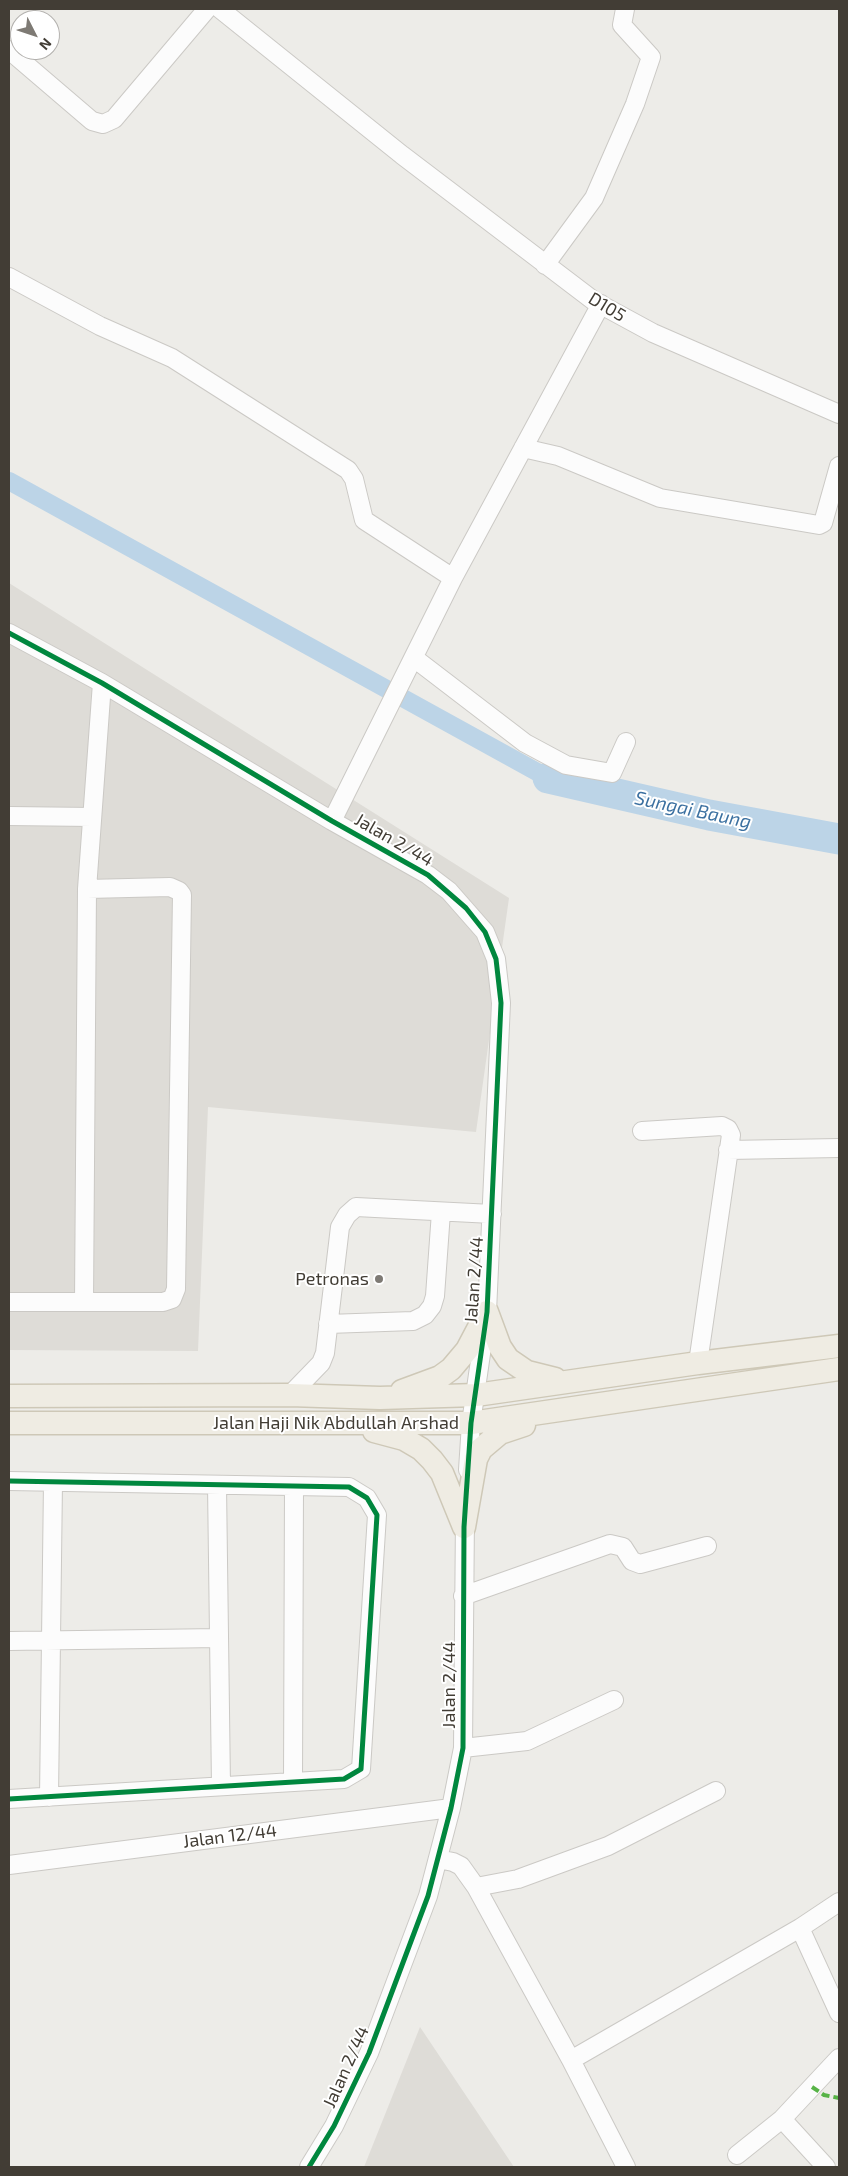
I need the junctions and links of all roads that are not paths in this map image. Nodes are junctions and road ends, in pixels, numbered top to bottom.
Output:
1 (207, 9) edge
2 (220, 9) edge
3 (625, 9) edge
4 (9, 50) edge
5 (545, 265) junction
6 (9, 277) edge
7 (601, 304) junction
8 (839, 414) edge
9 (523, 448) junction
10 (839, 466) edge
11 (453, 578) junction
12 (9, 633) edge
13 (414, 658) junction
14 (102, 683) junction
15 (626, 742) dead end
16 (9, 816) edge
17 (92, 817) junction
18 (332, 821) junction
19 (87, 888) junction
20 (642, 1131) dead end
21 (839, 1148) edge
22 (728, 1150) junction
23 (441, 1212) junction
24 (492, 1214) junction
25 (9, 1302) edge
26 (84, 1302) junction
27 (488, 1312) junction
28 (328, 1324) junction
29 (839, 1346) edge
30 (698, 1363) junction
31 (839, 1369) edge
32 (565, 1382) junction
33 (290, 1395) junction
34 (476, 1395) junction
35 (9, 1396) edge
36 (380, 1398) junction
37 (572, 1409) junction
38 (9, 1423) edge
39 (346, 1423) junction
40 (471, 1423) junction
41 (9, 1481) edge
42 (53, 1482) junction
43 (217, 1485) junction
44 (294, 1486) junction
45 (464, 1527) junction
46 (707, 1546) dead end
47 (463, 1596) junction
48 (219, 1638) junction
49 (51, 1640) junction
50 (9, 1641) edge
51 (614, 1700) dead end
52 (462, 1748) junction
53 (293, 1782) junction
54 (221, 1786) junction
55 (716, 1791) dead end
56 (49, 1797) junction
57 (9, 1799) edge
58 (451, 1808) junction
59 (438, 1859) junction
60 (9, 1864) edge
61 (476, 1887) junction
62 (839, 1902) edge
63 (800, 1928) junction
64 (839, 2013) edge
65 (839, 2058) edge
66 (571, 2060) junction
67 (782, 2118) junction
68 (737, 2155) dead end
69 (309, 2167) edge
70 (626, 2167) edge
71 (826, 2167) edge

1 - 4 street
2 - 5 street, D105
3 - 5 street
5 - 7 street, D105
6 - 11 street
7 - 8 street, D105
7 - 9 street
9 - 10 street
9 - 11 street
11 - 13 street
12 - 14 street, Jalan 2/44
13 - 15 street
13 - 18 street
14 - 17 street
14 - 18 street, Jalan 2/44
16 - 17 street
17 - 19 street
18 - 24 street, Jalan 2/44
19 - 26 street
19 - 26 street
20 - 22 street
21 - 22 street
22 - 30 street
23 - 24 street
23 - 28 street
23 - 28 street
24 - 27 street, Jalan 2/44
25 - 26 street
27 - 32 main road
27 - 34 street, Jalan 2/44
27 - 36 main road
28 - 33 street
29 - 30 main road, Jalan Haji Nik Abdullah Arshad
30 - 32 main road, Jalan Haji Nik Abdullah Arshad
31 - 37 main road, Jalan Haji Nik Abdullah Arshad
32 - 34 main road, Jalan Haji Nik Abdullah Arshad
33 - 35 main road, Jalan Haji Nik Abdullah Arshad
33 - 36 main road, Jalan Haji Nik Abdullah Arshad
34 - 36 main road, Jalan Haji Nik Abdullah Arshad
34 - 40 street, Jalan 2/44
37 - 40 main road, Jalan Haji Nik Abdullah Arshad
37 - 45 main road
38 - 39 main road, Jalan Haji Nik Abdullah Arshad
39 - 40 main road, Jalan Haji Nik Abdullah Arshad
39 - 45 main road
40 - 45 street, Jalan 2/44
41 - 42 street
42 - 43 street
42 - 49 street
43 - 44 street
43 - 48 street
44 - 53 street
44 - 53 street
45 - 47 street, Jalan 2/44
46 - 47 street
47 - 52 street, Jalan 2/44
48 - 49 street
48 - 54 street
49 - 50 street
49 - 56 street
51 - 52 street
52 - 58 street, Jalan 2/44
53 - 54 street
54 - 56 street
55 - 61 street
56 - 57 street
58 - 59 street, Jalan 2/44
58 - 60 street, Jalan 12/44
59 - 61 street
59 - 69 street, Jalan 2/44
61 - 66 street
62 - 63 street
63 - 64 street
63 - 66 street
65 - 67 street
66 - 70 street
67 - 68 street
67 - 71 street

